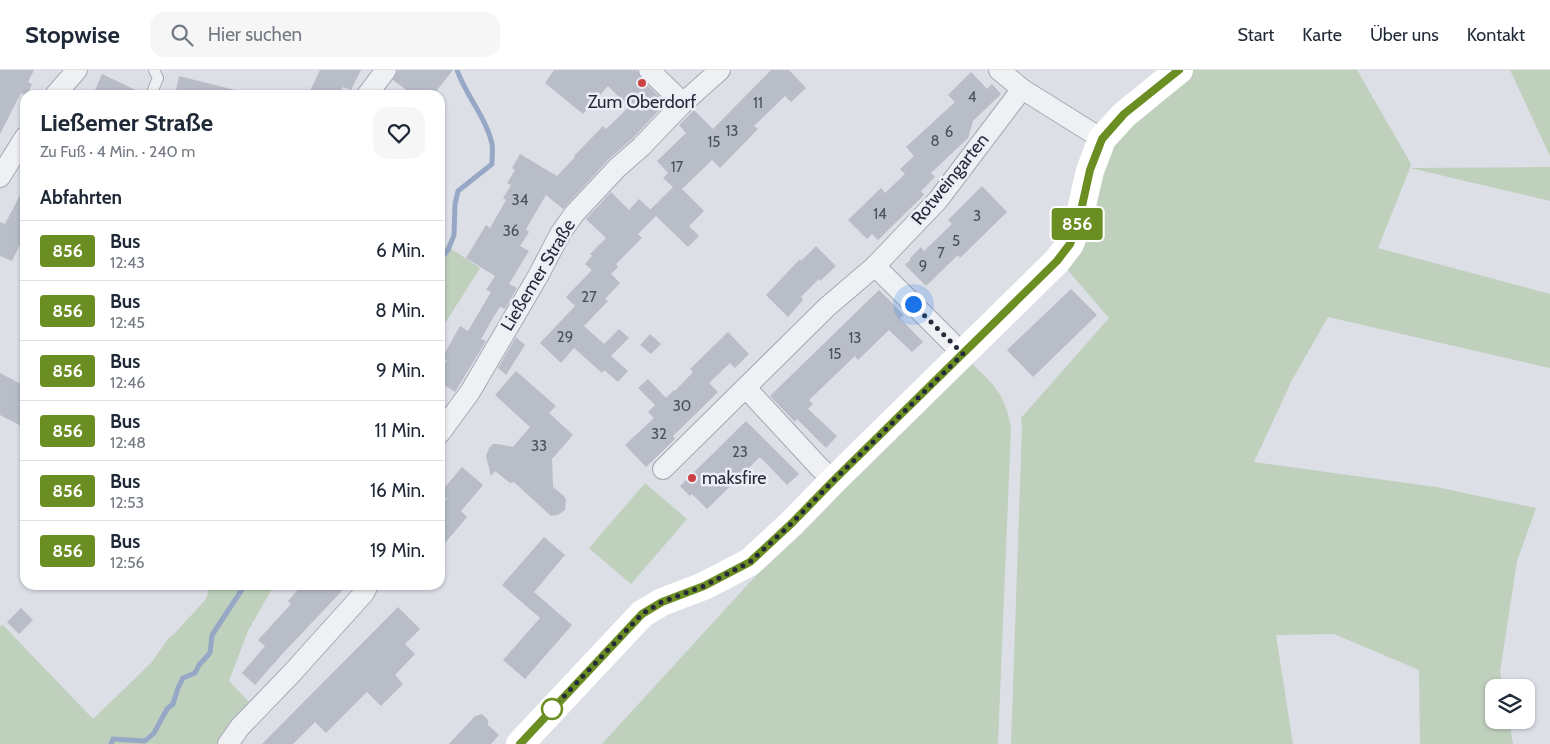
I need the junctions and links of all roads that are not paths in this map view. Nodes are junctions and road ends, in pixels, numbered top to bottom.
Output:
1 (77, 70) edge
2 (154, 70) edge
3 (386, 70) edge
4 (649, 70) edge
5 (720, 70) edge
6 (999, 70) edge
7 (1179, 70) edge
8 (1022, 89) junction
9 (59, 90) edge
10 (153, 90) edge
11 (371, 90) edge
12 (683, 103) junction
13 (1102, 139) junction
14 (20, 145) edge
15 (0, 177) edge
16 (875, 266) junction
17 (963, 354) junction
18 (746, 388) junction
19 (445, 426) edge
20 (663, 469) dead end
21 (834, 480) junction
22 (366, 590) edge
23 (523, 741) edge
24 (228, 744) edge

1 - 9 street
2 - 10 lane
3 - 11 street
4 - 12 street
5 - 12 street, Ließemer Straße
6 - 8 street
7 - 13 street
8 - 13 street
8 - 16 street, Rotweingarten
12 - 19 street, Ließemer Straße
13 - 17 street
14 - 15 street
16 - 17 street
16 - 18 street, Rotweingarten
17 - 21 street
18 - 20 street, Rotweingarten
18 - 21 street
21 - 23 street
22 - 24 street

